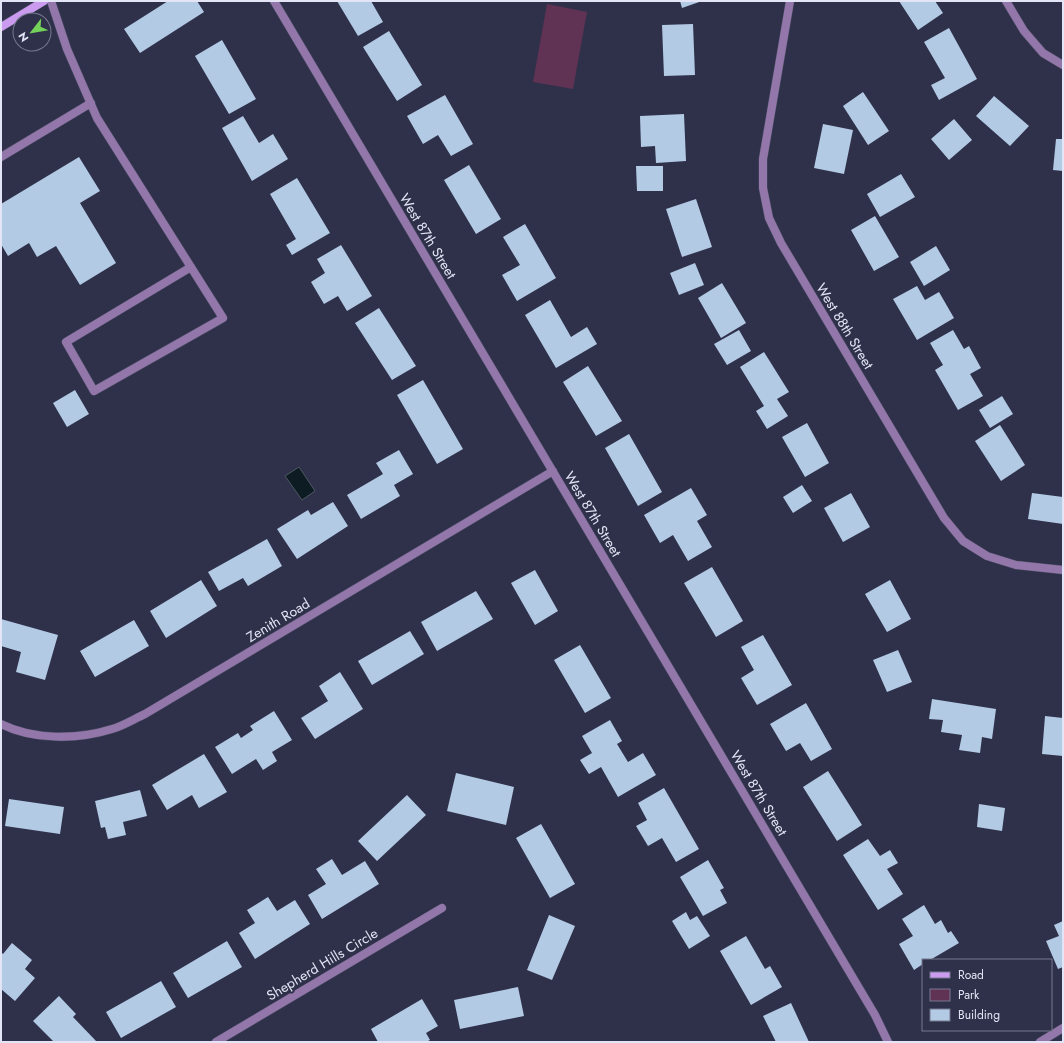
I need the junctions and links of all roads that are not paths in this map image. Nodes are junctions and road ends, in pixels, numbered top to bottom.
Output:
1 (44, 1) edge
2 (51, 1) edge
3 (274, 1) edge
4 (790, 1) edge
5 (1006, 1) edge
6 (1, 27) edge
7 (1063, 65) edge
8 (91, 103) junction
9 (1, 157) edge
10 (191, 268) junction
11 (553, 471) junction
12 (1063, 570) edge
13 (1, 724) edge
14 (442, 908) dead end
15 (1063, 1028) edge
16 (216, 1042) edge
17 (888, 1042) edge
18 (1040, 1042) edge

1 - 6 street
2 - 8 street
3 - 11 street, West 87th Street
4 - 12 street, West 88th Street
5 - 7 street
8 - 9 street
8 - 10 street
10 - 10 street
11 - 13 street, Zenith Road
11 - 17 street, West 87th Street
14 - 16 street, Shepherd Hills Circle
15 - 18 street

